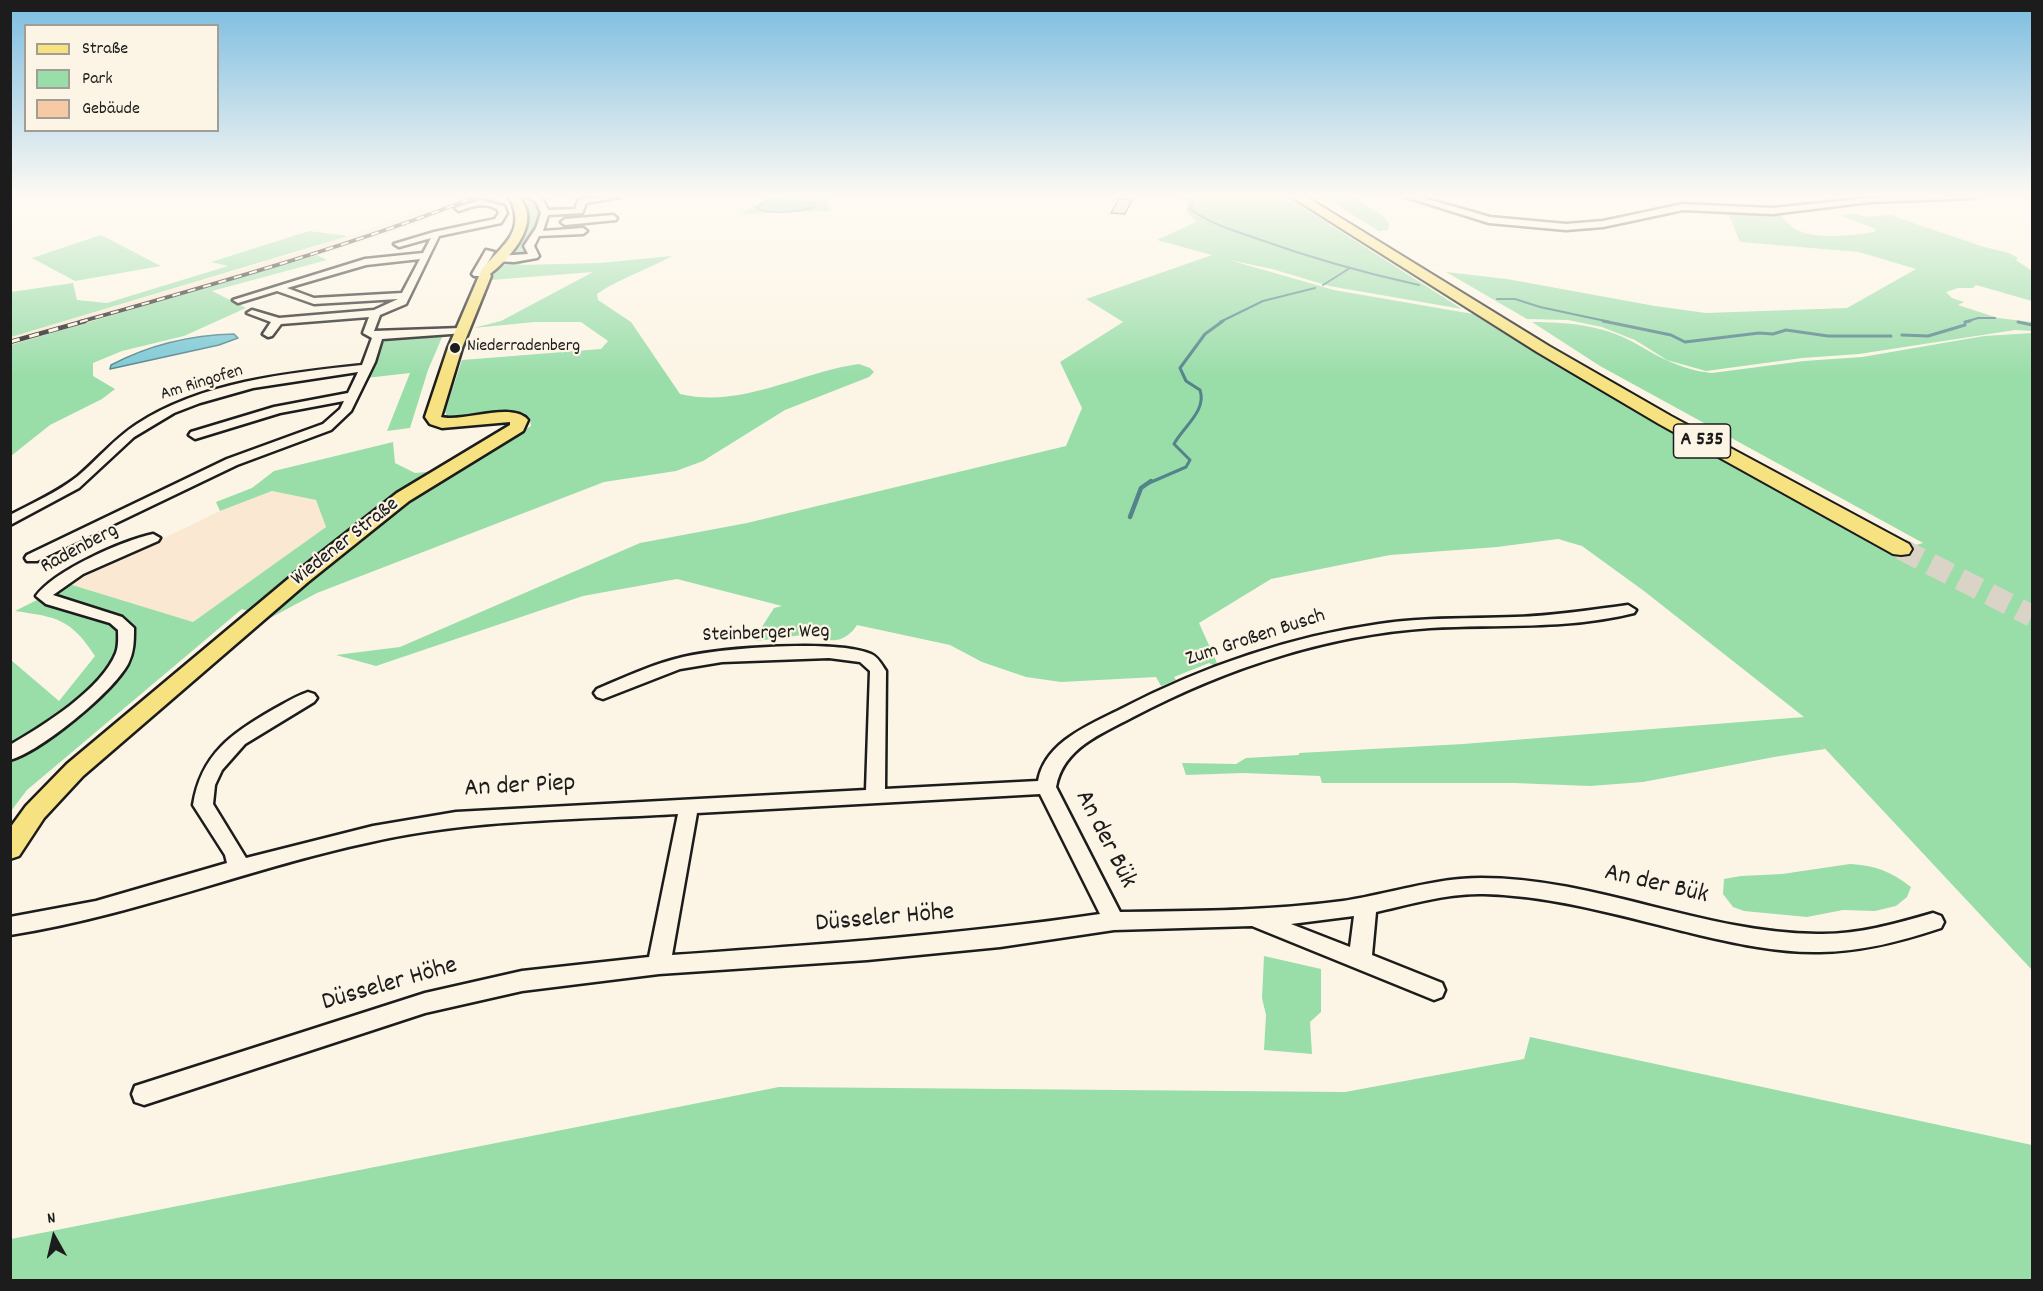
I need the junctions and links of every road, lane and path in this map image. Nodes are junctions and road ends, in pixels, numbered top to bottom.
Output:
1 (423, 256) edge
2 (426, 256) edge
3 (492, 256) edge
4 (500, 256) edge
5 (532, 256) edge
6 (1401, 256) edge
7 (278, 288) junction
8 (405, 296) junction
9 (238, 300) dead end
10 (252, 313) dead end
11 (376, 313) junction
12 (278, 321) junction
13 (461, 331) junction
14 (268, 334) dead end
15 (378, 336) junction
16 (365, 368) junction
17 (352, 396) junction
18 (195, 435) dead end
19 (10, 521) edge
20 (153, 538) dead end
21 (40, 542) dead end
22 (59, 545) junction
23 (1909, 547) tunnel mouth
24 (32, 558) dead end
25 (1628, 610) dead end
26 (603, 693) dead end
27 (308, 698) dead end
28 (10, 754) edge
29 (1046, 787) junction
30 (875, 797) junction
31 (689, 806) junction
32 (10, 849) edge
33 (238, 868) junction
34 (1366, 906) junction
35 (1255, 919) junction
36 (1114, 921) junction
37 (1933, 922) dead end
38 (10, 926) edge
39 (1360, 960) junction
40 (659, 965) junction
41 (1434, 990) dead end
42 (144, 1094) dead end

1 - 7 street
2 - 8 street
3 - 13 main road, Wiedener Straße
4 - 5 street
6 - 23 highway, A 535
7 - 8 street
7 - 9 street
8 - 11 street
10 - 12 street
11 - 12 street
11 - 15 street
12 - 14 street
13 - 15 street
13 - 32 main road, Wiedener Straße
15 - 16 street
16 - 17 street
16 - 19 street, Am Ringofen
17 - 18 street
17 - 22 street
20 - 28 street, Radenberg
21 - 22 street
22 - 24 street
25 - 29 street, Zum Großen Busch
26 - 30 street, Steinberger Weg
27 - 33 street
29 - 30 street, An der Piep
29 - 36 street, An der Bük
30 - 31 street, An der Piep
31 - 33 street, An der Piep
31 - 40 street
33 - 38 street, An der Piep
34 - 35 street, An der Bük
34 - 37 street, An der Bük
34 - 39 street
35 - 36 street, An der Bük
35 - 39 street, An der Bük
36 - 40 street, Düsseler Höhe
39 - 41 street, An der Bük
40 - 42 street, Düsseler Höhe

